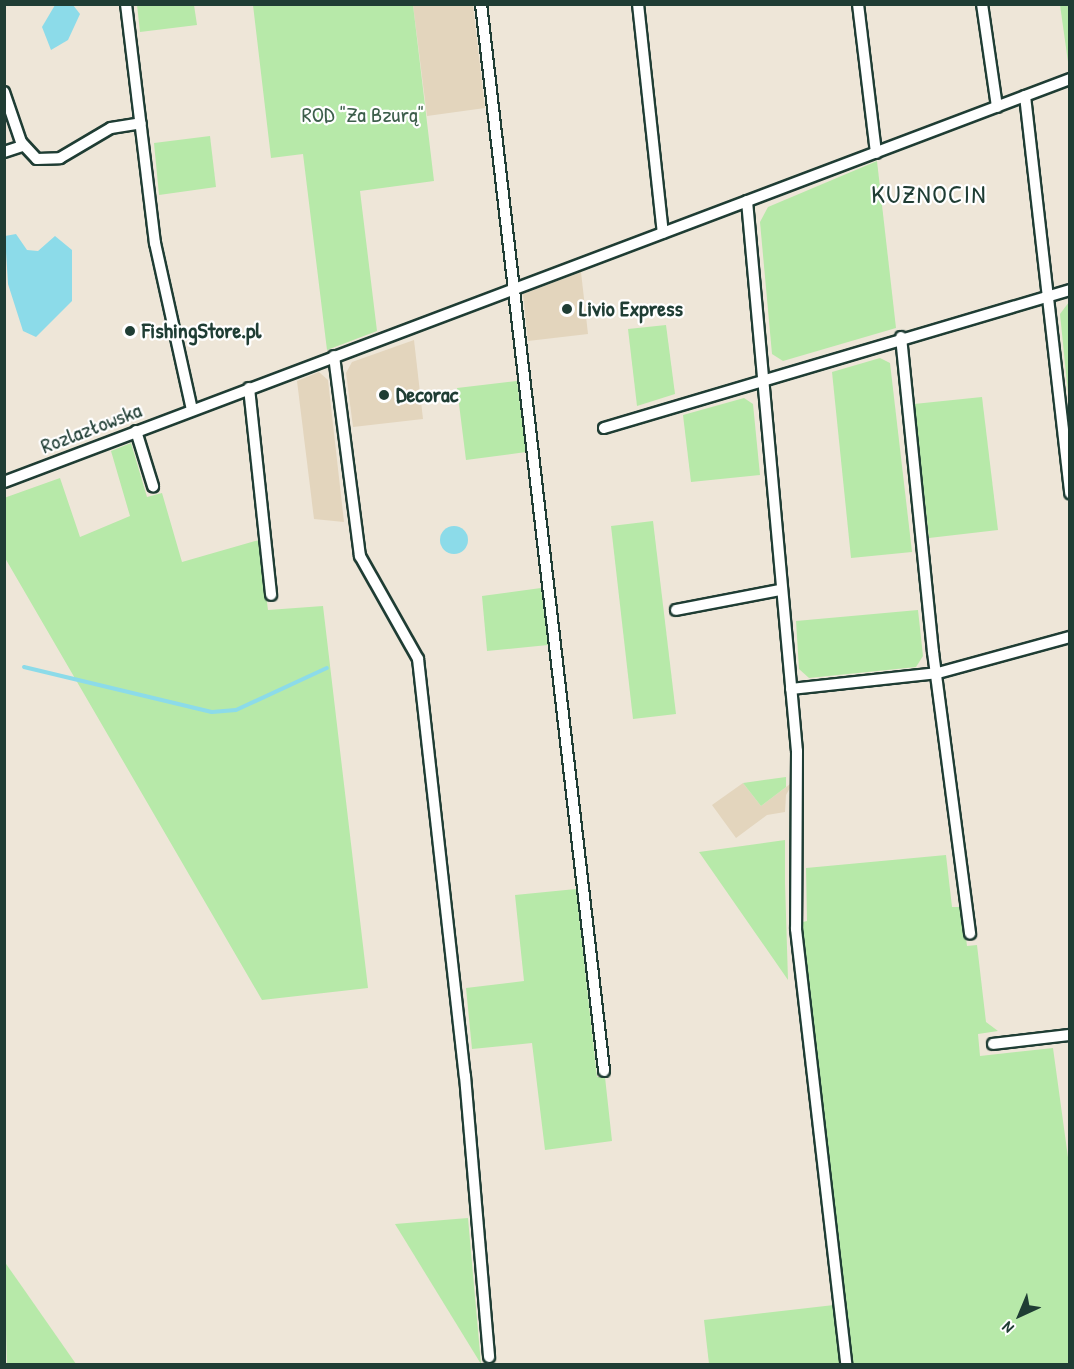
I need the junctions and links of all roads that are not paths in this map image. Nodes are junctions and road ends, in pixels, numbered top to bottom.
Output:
1 (126, 4) edge
2 (481, 4) edge
3 (638, 4) edge
4 (858, 4) edge
5 (982, 4) edge
6 (1070, 79) edge
7 (4, 92) edge
8 (1025, 96) junction
9 (997, 107) junction
10 (141, 123) junction
11 (23, 146) junction
12 (4, 152) edge
13 (876, 153) junction
14 (747, 201) junction
15 (663, 233) junction
16 (513, 289) junction
17 (1070, 290) edge
18 (1048, 296) junction
19 (901, 337) junction
20 (334, 356) junction
21 (763, 381) junction
22 (249, 388) junction
23 (192, 410) junction
24 (604, 428) dead end
25 (136, 431) junction
26 (4, 482) edge
27 (153, 486) dead end
28 (1070, 493) edge
29 (780, 590) junction
30 (271, 595) dead end
31 (676, 610) dead end
32 (1070, 637) edge
33 (938, 673) junction
34 (791, 689) junction
35 (970, 934) dead end
36 (1070, 1035) edge
37 (993, 1044) dead end
38 (604, 1071) dead end
39 (489, 1357) dead end
40 (846, 1365) edge

1 - 10 street
2 - 16 street
3 - 15 street
4 - 13 street
5 - 9 street
6 - 8 street, Rozlazłowska
7 - 11 street
8 - 9 street, Rozlazłowska
8 - 18 street
9 - 13 street, Rozlazłowska
10 - 11 street
10 - 23 street
11 - 12 street
13 - 14 street, Rozlazłowska
14 - 15 street, Rozlazłowska
14 - 21 street
15 - 16 street, Rozlazłowska
16 - 20 street, Rozlazłowska
16 - 38 street
17 - 18 street
18 - 19 street
18 - 28 street
19 - 21 street
19 - 33 street
20 - 22 street, Rozlazłowska
20 - 39 street
21 - 24 street
21 - 29 street
22 - 23 street, Rozlazłowska
22 - 30 street
23 - 25 street, Rozlazłowska
25 - 26 street, Rozlazłowska
25 - 27 street
29 - 31 street
29 - 34 street
32 - 33 street
33 - 34 street
33 - 35 street
34 - 40 street
36 - 37 street

